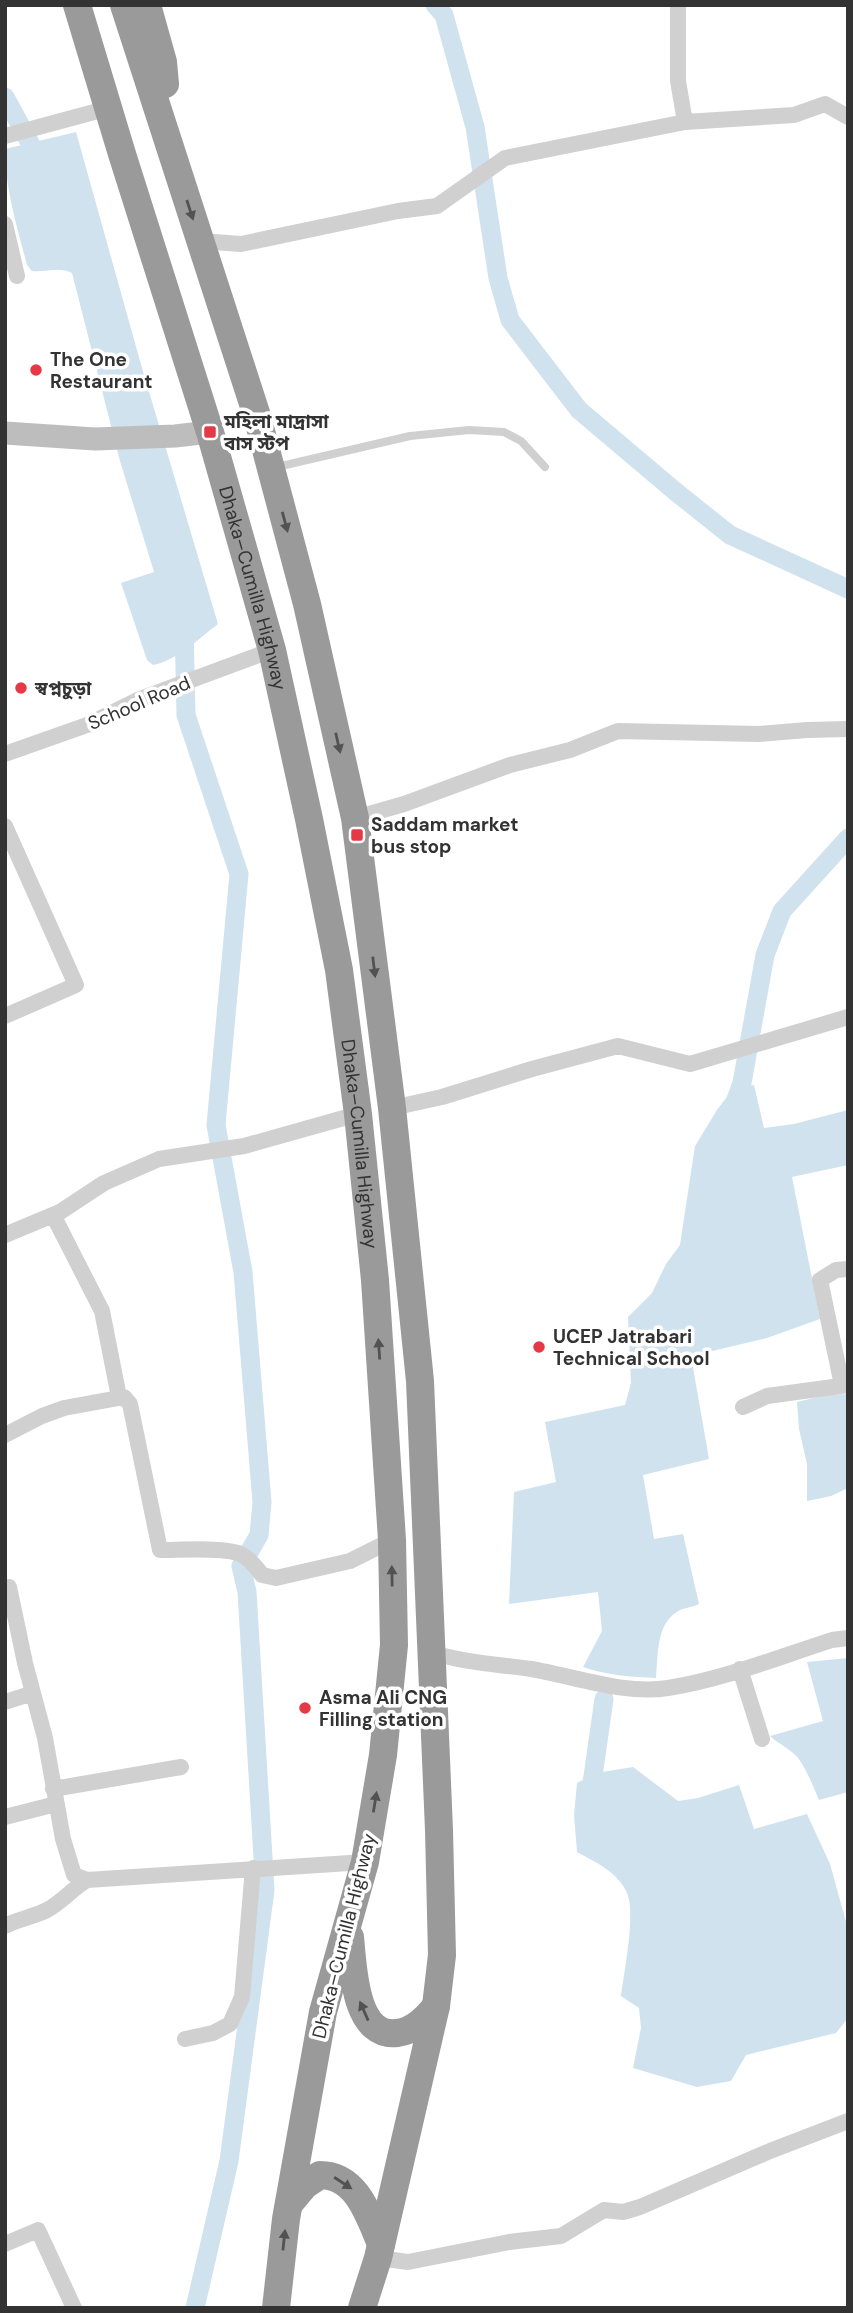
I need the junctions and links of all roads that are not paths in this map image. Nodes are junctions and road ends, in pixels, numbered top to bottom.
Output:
1 (59, 5) edge
2 (77, 5) edge
3 (124, 5) edge
4 (147, 5) edge
5 (678, 5) edge
6 (99, 111) junction
7 (848, 117) edge
8 (685, 122) junction
9 (5, 136) edge
10 (122, 154) junction
11 (176, 165) junction
12 (5, 224) edge
13 (200, 241) junction
14 (17, 276) dead end
15 (210, 432) junction
16 (5, 433) edge
17 (545, 467) dead end
18 (271, 468) junction
19 (272, 650) junction
20 (848, 729) edge
21 (5, 754) edge
22 (355, 818) junction
23 (5, 826) edge
24 (5, 1016) edge
25 (848, 1017) edge
26 (393, 1108) junction
27 (358, 1114) junction
28 (53, 1215) junction
29 (5, 1235) edge
30 (848, 1269) edge
31 (845, 1385) edge
32 (119, 1397) junction
33 (743, 1407) dead end
34 (5, 1435) edge
35 (392, 1540) junction
36 (9, 1587) dead end
37 (848, 1638) edge
38 (431, 1652) junction
39 (740, 1669) junction
40 (33, 1693) junction
41 (5, 1702) edge
42 (762, 1739) dead end
43 (181, 1767) dead end
44 (55, 1796) junction
45 (5, 1817) edge
46 (365, 1862) junction
47 (253, 1868) junction
48 (87, 1880) junction
49 (349, 1920) junction
50 (5, 1926) edge
51 (436, 2006) junction
52 (185, 2039) dead end
53 (848, 2121) edge
54 (289, 2204) junction
55 (5, 2244) edge
56 (379, 2251) junction
57 (74, 2308) edge
58 (276, 2308) edge
59 (362, 2308) edge

1 - 6 highway
2 - 10 highway, Dhaka–Cumilla Highway
3 - 11 highway, Dhaka–Cumilla Highway
4 - 11 highway
5 - 8 street
6 - 9 street
6 - 10 highway
7 - 8 street
8 - 13 street
10 - 15 highway, Dhaka–Cumilla Highway
11 -> 13 highway, Dhaka–Cumilla Highway
12 - 14 street
13 - 18 highway, Dhaka–Cumilla Highway
15 - 16 main road
15 - 19 highway, Dhaka–Cumilla Highway
17 - 18 lane
18 -> 22 highway, Dhaka–Cumilla Highway
19 - 21 street, School Road
19 - 27 highway, Dhaka–Cumilla Highway
20 - 22 street
22 -> 26 highway, Dhaka–Cumilla Highway
23 - 24 street
25 - 26 street
26 - 38 highway, Dhaka–Cumilla Highway
27 - 28 street
35 -> 27 highway, Dhaka–Cumilla Highway
28 - 29 street
28 - 32 street
30 - 31 street
31 - 33 street
32 - 34 street
32 - 35 street
46 -> 35 highway, Dhaka–Cumilla Highway
36 - 40 street
37 - 39 street
38 - 39 street
38 - 51 highway, Dhaka–Cumilla Highway
39 - 42 street
40 - 41 street
40 - 44 street
43 - 44 street
44 - 45 street
44 - 48 street
46 - 47 street
46 - 49 highway, Dhaka–Cumilla Highway
47 - 48 street
47 - 52 street
48 - 50 street
51 -> 49 highway
49 - 54 highway, Dhaka–Cumilla Highway
51 - 56 highway, Dhaka–Cumilla Highway
53 - 56 street
54 -> 56 highway
58 -> 54 highway, Dhaka–Cumilla Highway
55 - 57 street
56 - 59 highway, Dhaka–Cumilla Highway

